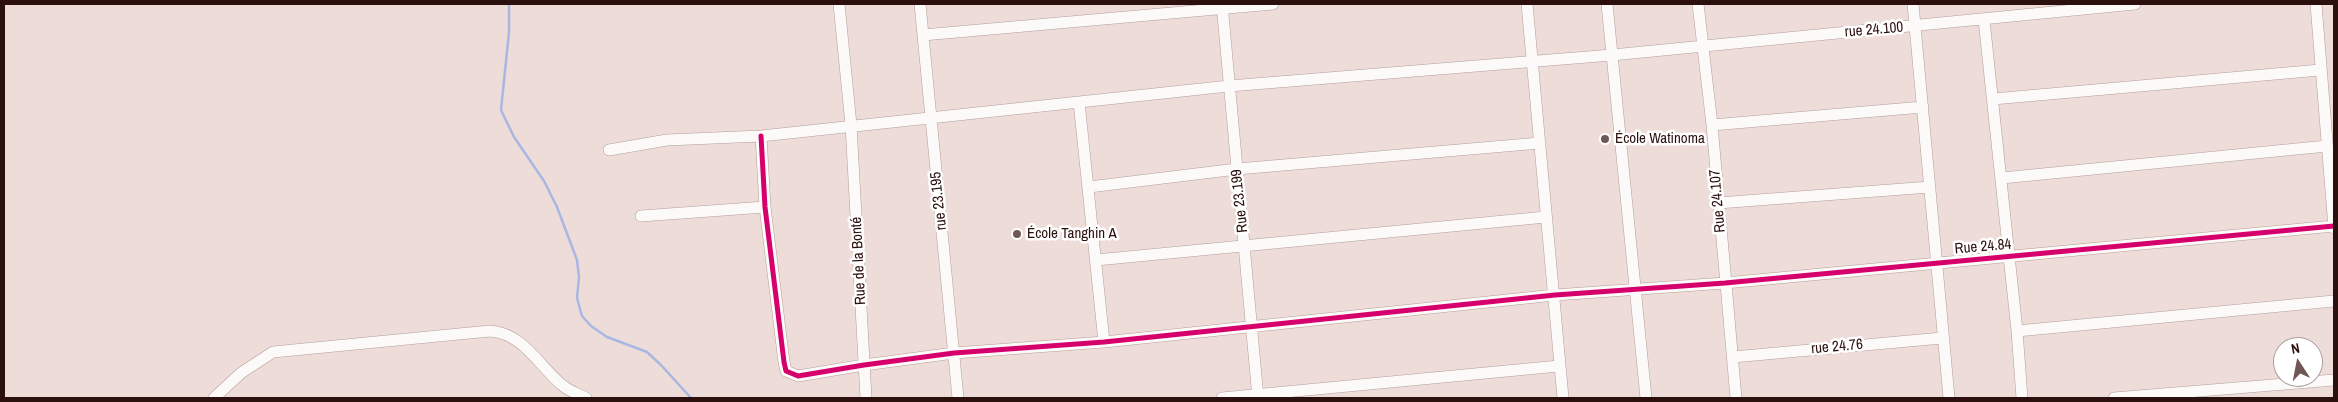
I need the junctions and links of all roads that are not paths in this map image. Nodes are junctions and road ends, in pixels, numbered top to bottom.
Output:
1 (840, 4) edge
2 (920, 4) edge
3 (1273, 4) edge
4 (1527, 4) edge
5 (1607, 4) edge
6 (1698, 4) edge
7 (1913, 4) edge
8 (2136, 4) edge
9 (2316, 4) edge
10 (1222, 6) edge
11 (1984, 20) junction
12 (1916, 27) junction
13 (923, 35) junction
14 (1702, 45) junction
15 (1612, 55) junction
16 (1532, 61) junction
17 (2320, 70) junction
18 (1228, 86) junction
19 (1993, 99) junction
20 (1079, 102) junction
21 (1923, 106) junction
22 (931, 118) junction
23 (851, 125) junction
24 (1712, 125) junction
25 (761, 136) junction
26 (1540, 143) junction
27 (2327, 146) junction
28 (608, 150) dead end
29 (1236, 169) junction
30 (2002, 178) junction
31 (1089, 187) junction
32 (1930, 187) junction
33 (1718, 203) junction
34 (765, 207) junction
35 (641, 216) dead end
36 (1546, 217) junction
37 (2334, 227) edge
38 (1245, 246) junction
39 (2009, 257) junction
40 (1096, 260) junction
41 (1936, 264) junction
42 (1725, 283) junction
43 (1635, 289) junction
44 (1555, 295) junction
45 (2334, 301) edge
46 (1252, 326) junction
47 (2017, 331) junction
48 (1942, 338) junction
49 (1104, 342) junction
50 (954, 353) junction
51 (1733, 357) junction
52 (864, 364) junction
53 (1559, 366) junction
54 (2334, 380) edge
55 (1257, 397) edge
56 (214, 398) edge
57 (586, 398) edge
58 (866, 398) edge
59 (958, 398) edge
60 (1222, 398) edge
61 (1563, 398) edge
62 (1646, 398) edge
63 (1736, 398) edge
64 (1948, 398) edge
65 (2022, 398) edge
66 (2114, 398) edge

1 - 23 street, Rue de la Bonté
2 - 13 street, rue 23.195
3 - 10 street
4 - 16 street
5 - 15 street
6 - 14 street, Rue 24.107
7 - 12 street
8 - 11 street, rue 24.100
9 - 17 street
10 - 13 street
10 - 18 street, Rue 23.199
11 - 12 street, rue 24.100
11 - 19 street
12 - 14 street, rue 24.100
12 - 21 street
13 - 22 street, rue 23.195
14 - 15 street, rue 24.100
14 - 24 street, Rue 24.107
15 - 16 street, rue 24.100
15 - 43 street
16 - 18 street, rue 24.100
16 - 26 street
17 - 19 street
17 - 27 street
18 - 20 street, rue 24.100
18 - 29 street, Rue 23.199
19 - 30 street
20 - 22 street, rue 24.100
20 - 31 street
21 - 24 street
21 - 32 street
22 - 23 street, rue 24.100
22 - 50 street, rue 23.195
23 - 25 street, rue 24.100
23 - 52 street, Rue de la Bonté
24 - 33 street, Rue 24.107
25 - 28 street, rue 24.100
25 - 34 street
26 - 29 street
26 - 36 street
27 - 30 street
27 - 37 street
29 - 31 street
29 - 38 street, Rue 23.199
30 - 39 street
31 - 40 street
32 - 33 street
32 - 41 street
33 - 42 street, Rue 24.107
34 - 35 street
34 - 52 street, Rue 24.84
36 - 38 street
36 - 44 street
37 - 39 street, Rue 24.84
38 - 40 street
38 - 46 street, Rue 23.199
39 - 41 street, Rue 24.84
39 - 47 street
40 - 49 street
41 - 42 street, Rue 24.84
41 - 48 street
42 - 43 street, Rue 24.84
42 - 51 street, Rue 24.107
43 - 44 street, Rue 24.84
43 - 62 street
44 - 46 street, Rue 24.84
44 - 53 street
45 - 47 street
46 - 49 street, Rue 24.84
46 - 55 street, Rue 23.199
47 - 65 street
48 - 51 street, rue 24.76
48 - 64 street
49 - 50 street, Rue 24.84
50 - 52 street, Rue 24.84
50 - 59 street, rue 23.195
51 - 63 street, Rue 24.107
52 - 58 street, Rue de la Bonté
53 - 55 street
53 - 61 street
54 - 66 street
55 - 60 street
56 - 57 street

